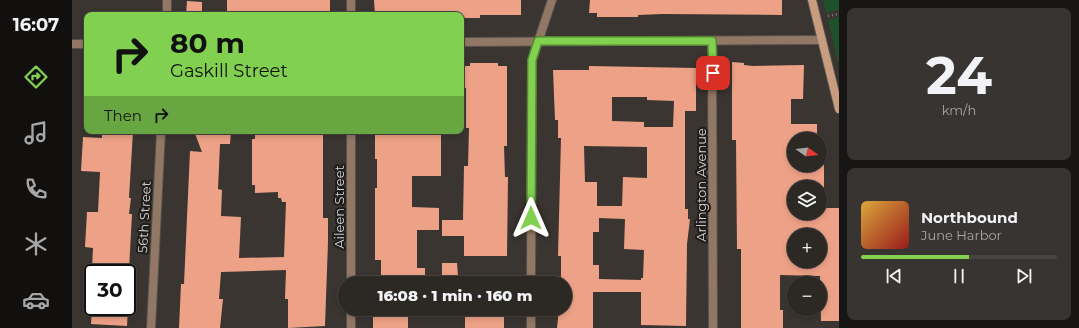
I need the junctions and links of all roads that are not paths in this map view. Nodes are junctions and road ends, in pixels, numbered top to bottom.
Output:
1 (167, 0) edge
2 (351, 0) edge
3 (552, 0) edge
4 (812, 0) edge
5 (167, 12) edge
6 (351, 12) edge
7 (822, 40) junction
8 (538, 41) junction
9 (712, 41) junction
10 (464, 42) edge
11 (72, 44) edge
12 (84, 44) edge
13 (839, 109) edge
14 (161, 134) edge
15 (351, 134) edge
16 (351, 276) edge
17 (531, 276) edge
18 (351, 316) edge
19 (531, 316) edge
20 (152, 328) edge
21 (351, 328) edge
22 (531, 328) edge
23 (713, 328) edge

1 - 5 street
2 - 6 street
3 - 8 street
4 - 7 main road
7 - 9 street
7 - 13 main road
8 - 9 street
8 - 10 street
8 - 17 street
9 - 23 street, Arlington Avenue
11 - 12 street
14 - 20 street, 56th Street
15 - 16 street, Aileen Street
18 - 21 street
19 - 22 street

